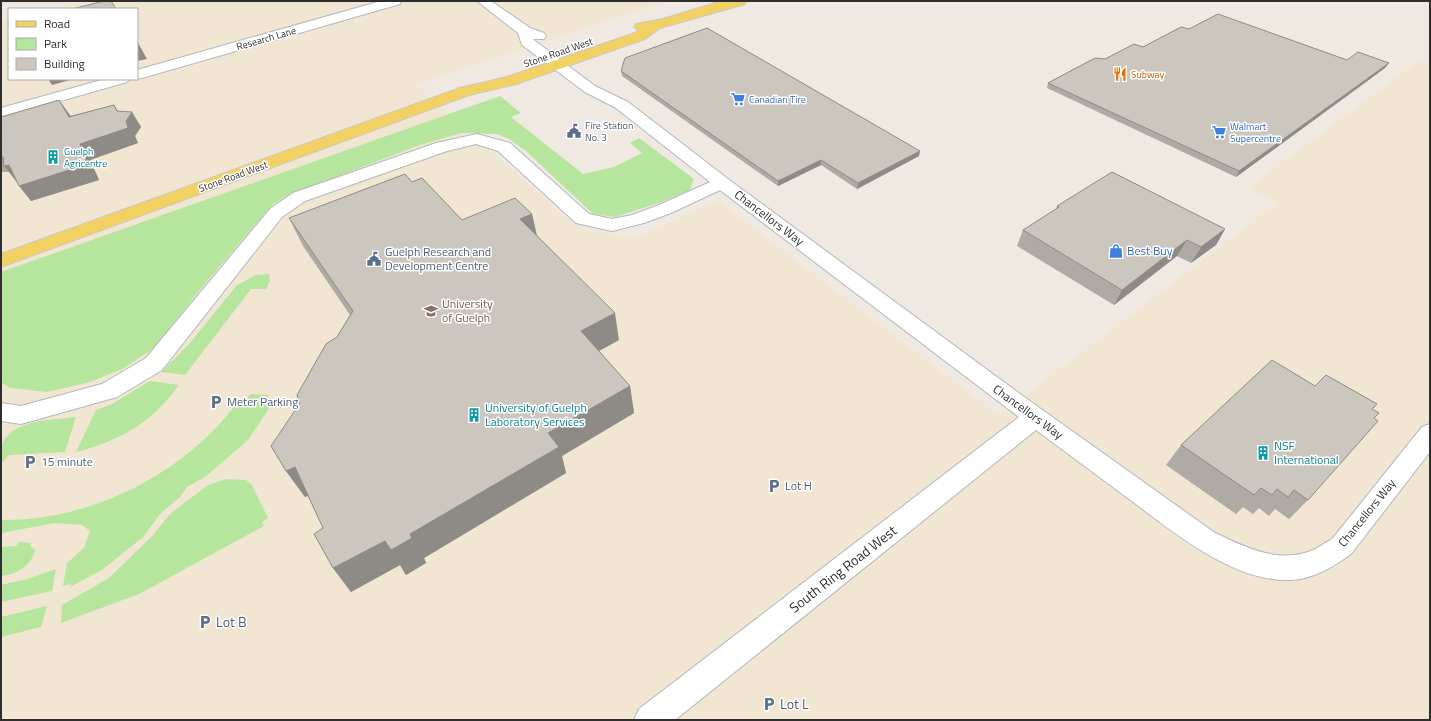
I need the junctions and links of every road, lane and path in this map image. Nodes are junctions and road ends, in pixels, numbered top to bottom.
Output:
1 (395, 1) edge
2 (483, 1) edge
3 (740, 1) edge
4 (723, 3) edge
5 (558, 56) junction
6 (138, 75) edge
7 (118, 80) edge
8 (1, 113) edge
9 (722, 183) junction
10 (1, 260) edge
11 (1, 412) edge
12 (1035, 418) junction
13 (1430, 434) edge
14 (650, 720) edge

1 - 6 street, Research Lane
2 - 5 street
3 - 4 main road, Stone Road West
4 - 5 main road, Stone Road West
5 - 9 street, Chancellors Way
5 - 10 main road, Stone Road West
7 - 8 street
9 - 11 street
9 - 12 street, Chancellors Way
12 - 13 street, Chancellors Way
12 - 14 street, South Ring Road West

